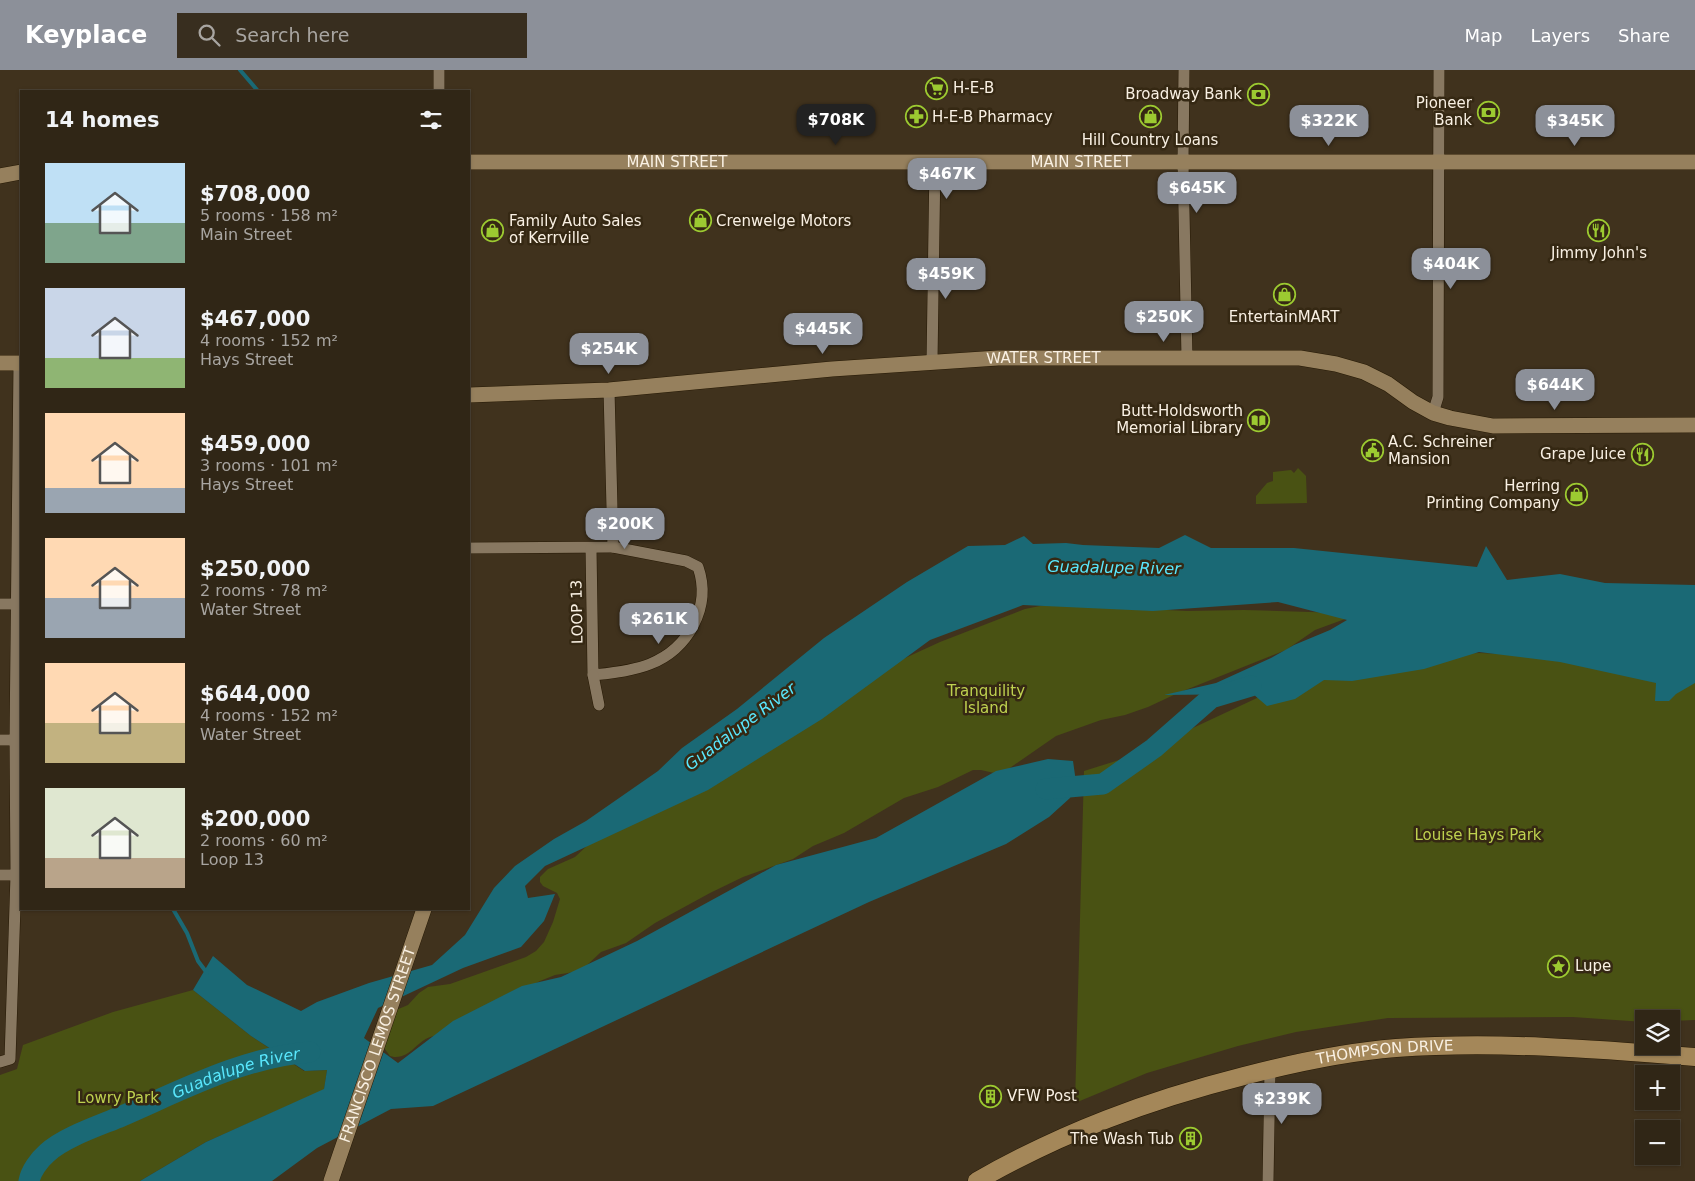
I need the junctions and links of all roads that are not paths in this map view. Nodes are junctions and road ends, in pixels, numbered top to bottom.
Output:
1 (438, 70) edge
2 (1184, 70) edge
3 (1439, 70) edge
4 (438, 90) edge
5 (470, 162) edge
6 (935, 162) junction
7 (1183, 162) junction
8 (1439, 162) junction
9 (1695, 162) edge
10 (0, 171) edge
11 (20, 172) edge
12 (20, 172) edge
13 (0, 176) edge
14 (1187, 358) junction
15 (932, 362) junction
16 (0, 363) edge
17 (20, 363) edge
18 (609, 390) junction
19 (470, 394) edge
20 (1433, 413) junction
21 (1695, 425) edge
22 (613, 547) junction
23 (470, 548) edge
24 (591, 548) junction
25 (0, 604) edge
26 (17, 604) junction
27 (593, 675) junction
28 (599, 705) dead end
29 (0, 740) edge
30 (15, 740) junction
31 (0, 875) edge
32 (16, 875) junction
33 (424, 910) edge
34 (1695, 1057) edge
35 (5, 1060) edge
36 (1270, 1069) junction
37 (331, 1181) edge
38 (977, 1181) edge
39 (1268, 1181) edge

1 - 4 street
2 - 7 street
3 - 8 street
5 - 6 street, MAIN STREET
6 - 7 street, MAIN STREET
6 - 15 street
7 - 8 street, MAIN STREET
7 - 14 street
8 - 9 street, MAIN STREET
8 - 20 street
10 - 11 street
12 - 13 street
14 - 15 street, WATER STREET
14 - 20 street, WATER STREET
15 - 18 street, WATER STREET
16 - 17 street
17 - 26 street
18 - 19 street, WATER STREET
18 - 22 street
20 - 21 street, WATER STREET
22 - 24 street
22 - 27 street
23 - 24 street
24 - 27 street, LOOP 13
25 - 26 street
26 - 30 street
27 - 28 street, LOOP 13
29 - 30 street
30 - 32 street
31 - 32 street
32 - 35 street
33 - 37 street, FRANCISCO LEMOS STREET
34 - 36 main road, THOMPSON DRIVE
36 - 38 main road, THOMPSON DRIVE
36 - 39 street

